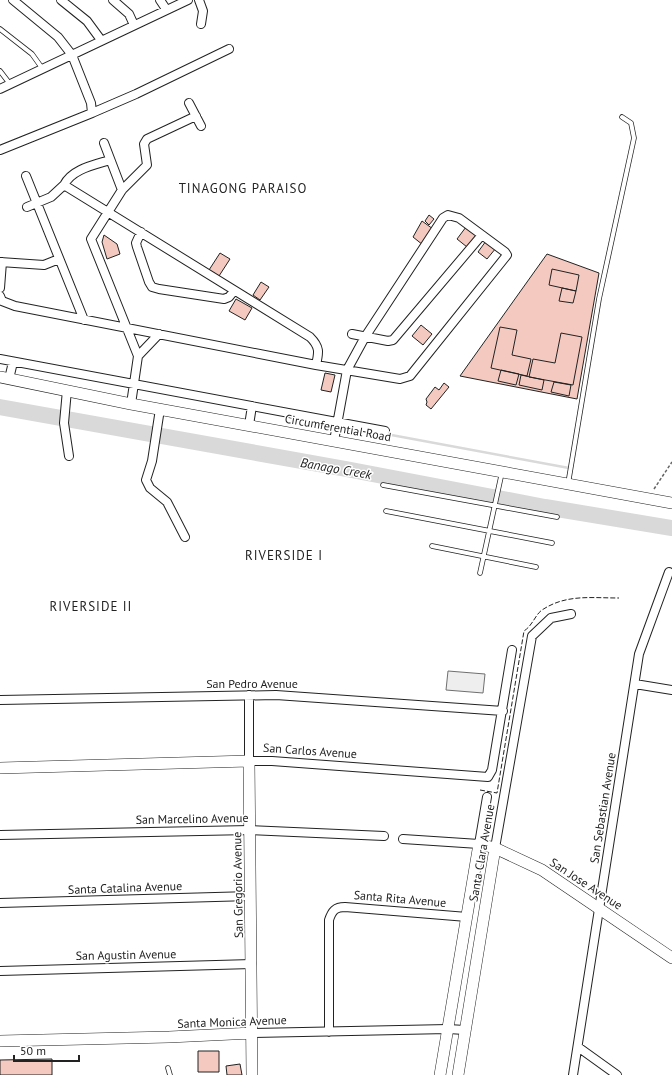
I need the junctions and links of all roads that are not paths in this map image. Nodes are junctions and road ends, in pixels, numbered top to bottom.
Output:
1 (13, 0) edge
2 (61, 0) edge
3 (113, 0) edge
4 (160, 0) edge
5 (188, 0) edge
6 (199, 0) edge
7 (166, 9) junction
8 (201, 24) dead end
9 (134, 25) junction
10 (0, 29) edge
11 (102, 40) junction
12 (229, 49) dead end
13 (72, 54) junction
14 (42, 68) junction
15 (0, 71) edge
16 (10, 84) junction
17 (0, 88) edge
18 (190, 103) dead end
19 (92, 112) junction
20 (196, 116) junction
21 (622, 116) dead end
22 (201, 126) dead end
23 (104, 142) dead end
24 (0, 150) edge
25 (110, 160) junction
26 (26, 176) dead end
27 (64, 185) junction
28 (122, 190) junction
29 (36, 204) junction
30 (27, 207) dead end
31 (107, 212) junction
32 (141, 232) junction
33 (481, 236) junction
34 (59, 259) junction
35 (1, 262) edge
36 (0, 288) edge
37 (234, 291) junction
38 (0, 296) edge
39 (84, 320) junction
40 (125, 328) junction
41 (159, 334) junction
42 (352, 334) dead end
43 (365, 337) junction
44 (138, 356) junction
45 (0, 359) edge
46 (316, 364) junction
47 (10, 370) edge
48 (347, 370) junction
49 (133, 387) junction
50 (67, 390) junction
51 (131, 404) junction
52 (160, 409) junction
53 (251, 413) junction
54 (336, 429) junction
55 (385, 431) dead end
56 (69, 456) dead end
57 (502, 472) junction
58 (568, 484) junction
59 (384, 485) dead end
60 (672, 503) edge
61 (495, 504) junction
62 (386, 511) dead end
63 (557, 517) dead end
64 (489, 531) junction
65 (185, 537) dead end
66 (552, 543) dead end
67 (432, 546) dead end
68 (484, 556) junction
69 (536, 567) dead end
70 (669, 572) dead end
71 (480, 573) dead end
72 (571, 614) dead end
73 (512, 650) dead end
74 (634, 684) junction
75 (672, 690) edge
76 (248, 695) junction
77 (0, 700) edge
78 (503, 712) junction
79 (250, 761) junction
80 (0, 768) edge
81 (487, 797) dead end
82 (250, 830) junction
83 (0, 835) edge
84 (384, 836) dead end
85 (403, 839) dead end
86 (479, 844) junction
87 (495, 848) junction
88 (251, 896) junction
89 (0, 904) edge
90 (599, 908) junction
91 (467, 916) junction
92 (672, 958) edge
93 (252, 964) junction
94 (0, 970) edge
95 (448, 1029) junction
96 (465, 1030) junction
97 (329, 1032) junction
98 (253, 1033) junction
99 (0, 1041) edge
100 (578, 1047) junction
101 (168, 1068) dead end
102 (170, 1075) edge
103 (252, 1075) edge
104 (440, 1075) edge
105 (458, 1075) edge
106 (573, 1075) edge
107 (617, 1075) edge

1 - 13 street
2 - 11 street
3 - 9 street
4 - 7 street
5 - 7 street
6 - 8 street
7 - 9 street
9 - 11 street
10 - 14 lane
11 - 13 street
12 - 19 street
13 - 14 street
13 - 19 street
14 - 16 street
15 - 16 lane
16 - 17 street
18 - 20 street
19 - 24 street
20 - 22 street
20 - 28 street
21 - 58 lane
23 - 25 street
25 - 27 street
25 - 28 street
26 - 29 street
27 - 29 street
27 - 31 street
28 - 31 street
29 - 30 street
29 - 34 street
31 - 32 street
31 - 40 street
32 - 37 street
32 - 37 street
33 - 43 street
33 - 43 street
33 - 48 street
34 - 35 street
34 - 39 street
35 - 36 street
37 - 46 street
38 - 39 street
39 - 40 street
40 - 41 street
40 - 44 street
41 - 44 street
41 - 46 street
42 - 43 street
43 - 48 street
44 - 49 street
45 - 47 street
46 - 48 street
47 - 49 street
47 - 50 street, Circumferential Road
48 - 54 street
49 - 51 street
49 - 53 street
50 - 51 street, Circumferential Road
50 - 56 street
51 - 52 street, Circumferential Road
52 - 53 street, Circumferential Road
52 - 65 street
53 - 54 street, Circumferential Road
53 - 54 street
54 - 55 street
54 - 57 street, Circumferential Road
57 - 58 street, Circumferential Road
57 - 61 lane
58 - 60 street, Circumferential Road
59 - 61 lane
61 - 63 lane
61 - 64 lane
62 - 64 lane
64 - 66 lane
64 - 68 lane
67 - 68 lane
68 - 69 lane
68 - 71 lane
70 - 74 street, San Sebastian Avenue
72 - 87 street, Santa Clara Avenue
73 - 78 street, San Carlos Avenue
74 - 75 street
74 - 90 street, San Sebastian Avenue
76 - 77 street, San Pedro Avenue
76 - 78 street, San Pedro Avenue
76 - 79 street, San Gregorio Avenue
78 - 79 street, San Carlos Avenue
79 - 80 street, San Carlos Avenue
79 - 82 street, San Gregorio Avenue
81 - 86 street, Santa Clara Avenue
82 - 83 street, San Marcelino Avenue
82 - 84 street, San Marcelino Avenue
82 - 88 street, San Gregorio Avenue
85 - 86 street
86 - 87 street, San Jose Avenue
86 - 91 street, Santa Clara Avenue
87 - 90 street, San Jose Avenue
87 - 96 street, Santa Clara Avenue
88 - 89 street, Santa Catalina Avenue
88 - 93 street, San Gregorio Avenue
90 - 92 street, San Jose Avenue
90 - 100 street, San Sebastian Avenue
91 - 95 street, Santa Clara Avenue
91 - 97 street, Santa Rita Avenue
93 - 94 street, San Agustin Avenue
93 - 98 street, San Gregorio Avenue
95 - 96 street, Santa Monica Avenue
95 - 97 street, Santa Monica Avenue
95 - 104 street, Santa Clara Avenue
96 - 105 street, Santa Clara Avenue
97 - 98 street, Santa Monica Avenue
98 - 99 street, Santa Monica Avenue
98 - 103 street, San Gregorio Avenue
100 - 106 street, San Sebastian Avenue
100 - 107 street
101 - 102 lane

